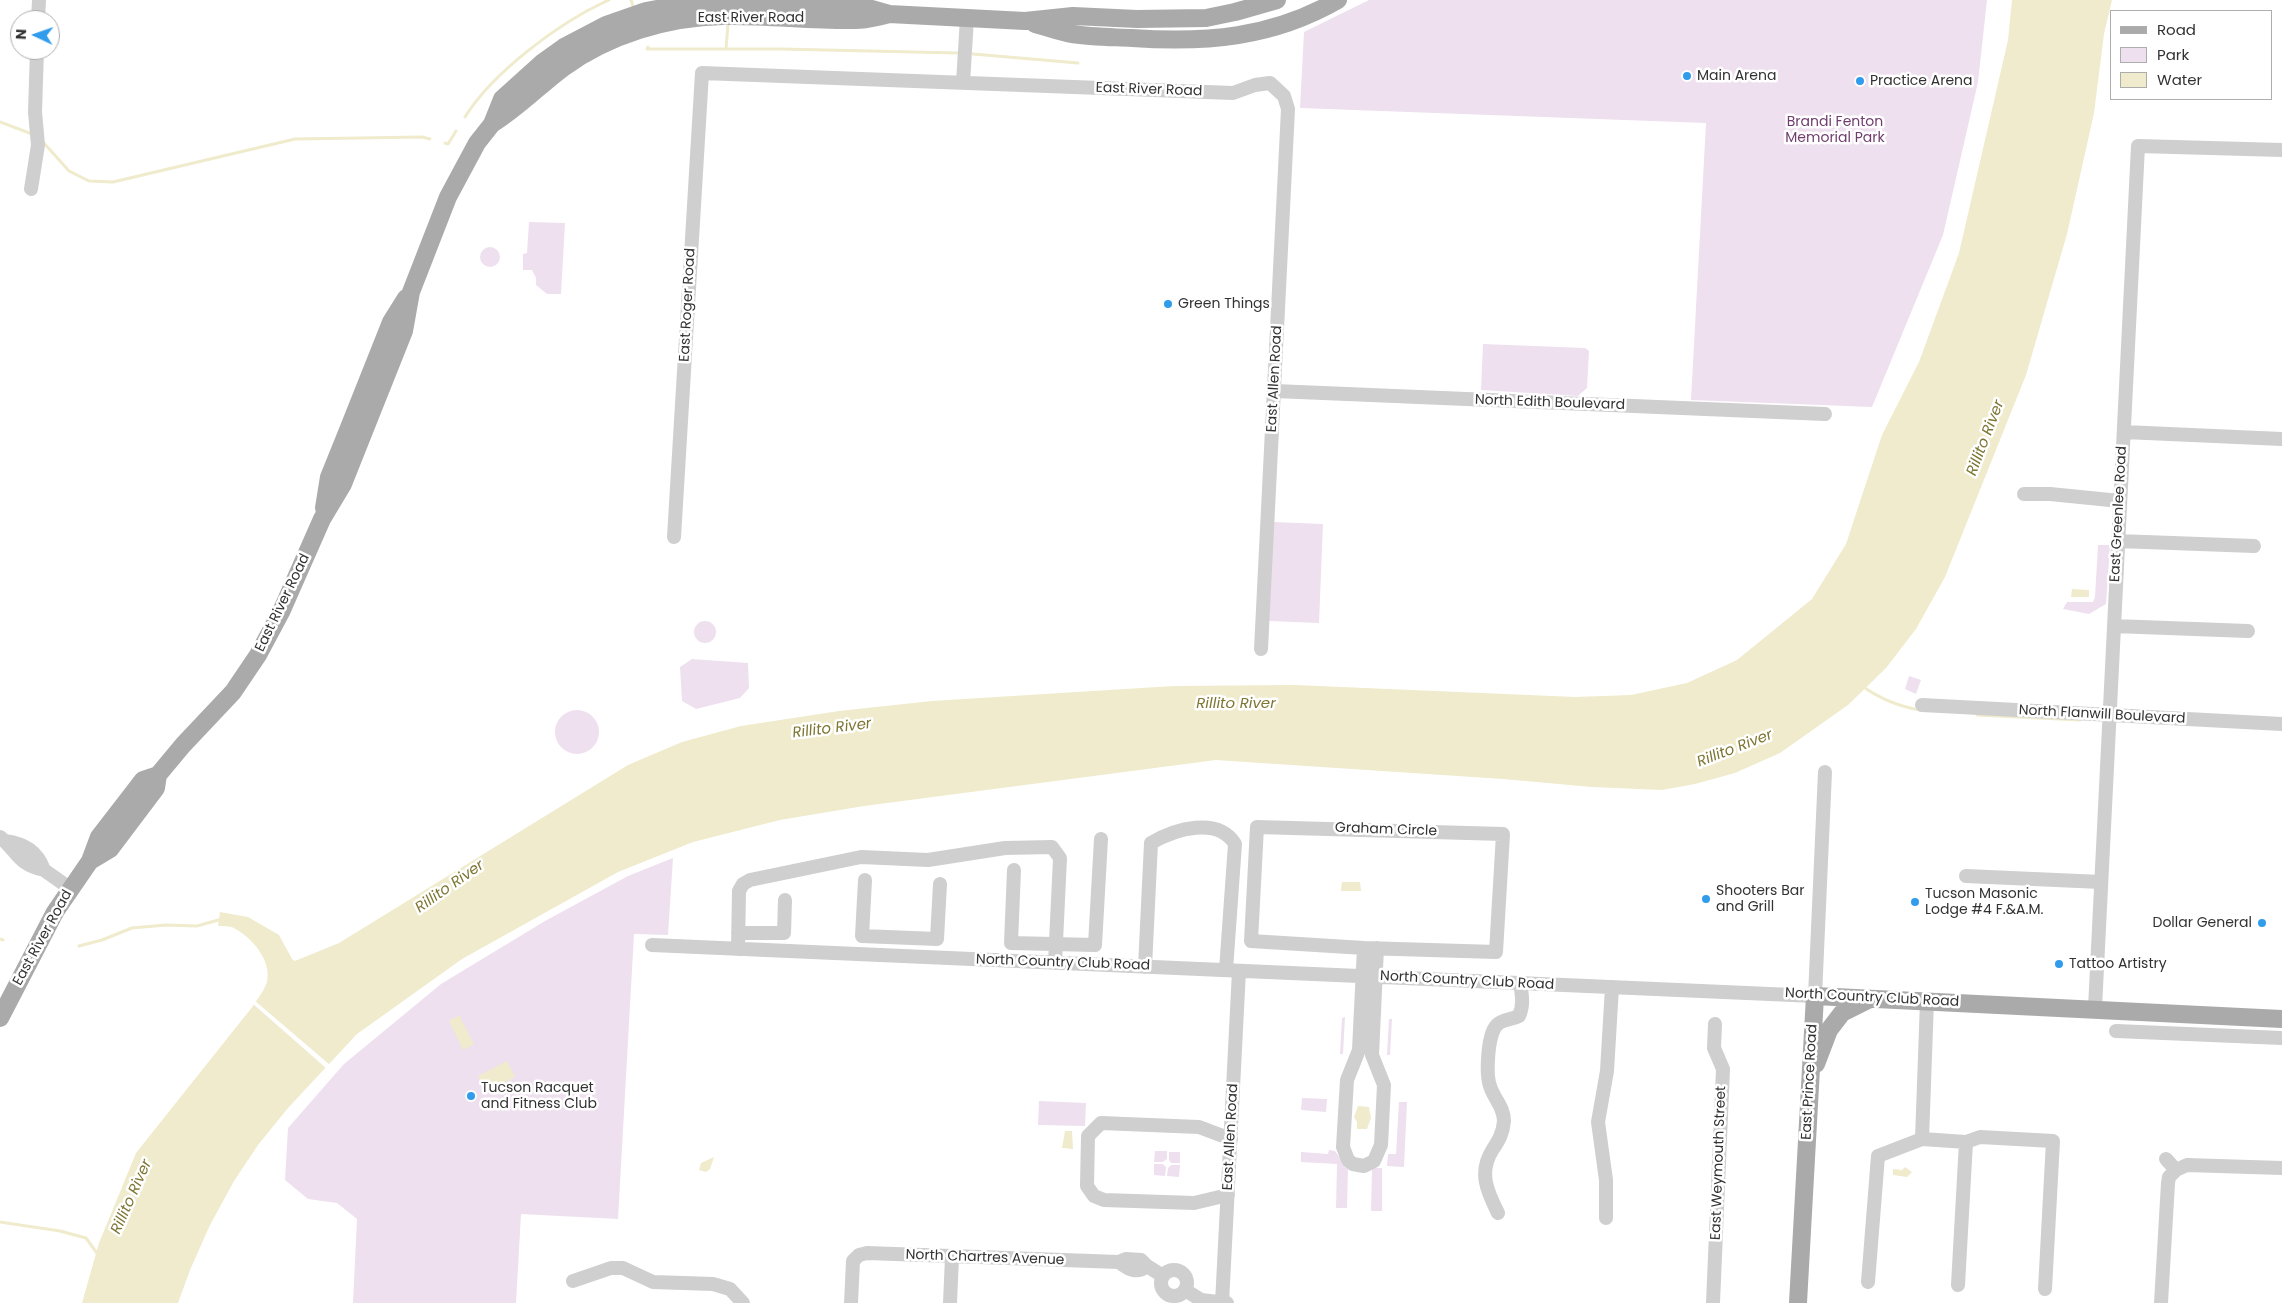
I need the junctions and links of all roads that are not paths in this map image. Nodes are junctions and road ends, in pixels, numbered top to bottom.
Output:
1 (1277, 0) edge
2 (1338, 0) edge
3 (967, 18) junction
4 (1025, 21) junction
5 (37, 60) edge
6 (702, 73) joint
7 (963, 83) junction
8 (1288, 109) joint
9 (2282, 150) edge
10 (31, 189) dead end
11 (1275, 392) junction
12 (1825, 414) dead end
13 (2124, 432) junction
14 (2282, 439) edge
15 (2024, 494) dead end
16 (2120, 501) junction
17 (674, 536) dead end
18 (2118, 541) junction
19 (2254, 546) dead end
20 (2114, 626) junction
21 (2248, 631) dead end
22 (1261, 649) dead end
23 (1922, 705) dead end
24 (2109, 716) junction
25 (2282, 724) edge
26 (1825, 772) dead end
27 (1101, 838) dead end
28 (2, 839) edge
29 (1014, 870) dead end
30 (1966, 876) dead end
31 (866, 880) dead end
32 (2101, 882) junction
33 (940, 884) dead end
34 (71, 889) junction
35 (785, 900) dead end
36 (738, 933) junction
37 (897, 938) junction
38 (1056, 944) junction
39 (652, 945) dead end
40 (1370, 948) junction
41 (738, 949) junction
42 (895, 956) junction
43 (1055, 963) junction
44 (1145, 966) junction
45 (1233, 970) junction
46 (1369, 976) junction
47 (1520, 983) junction
48 (1612, 987) junction
49 (1815, 996) junction
50 (1872, 998) junction
51 (1927, 1001) junction
52 (2095, 1008) junction
53 (0, 1018) edge
54 (2282, 1020) edge
55 (1715, 1024) dead end
56 (2116, 1032) dead end
57 (2282, 1038) edge
58 (1811, 1079) junction
59 (1231, 1139) junction
60 (1922, 1139) junction
61 (1966, 1142) junction
62 (2166, 1159) dead end
63 (2282, 1168) edge
64 (2176, 1170) junction
65 (1228, 1195) junction
66 (1498, 1213) dead end
67 (1606, 1218) dead end
68 (952, 1257) junction
69 (1163, 1276) junction
70 (572, 1281) dead end
71 (1868, 1282) dead end
72 (1958, 1285) dead end
73 (2045, 1289) dead end
74 (1185, 1290) junction
75 (743, 1303) edge
76 (851, 1303) edge
77 (950, 1303) edge
78 (1222, 1303) edge
79 (1227, 1303) edge
80 (1713, 1303) edge
81 (1798, 1303) edge
82 (2161, 1303) edge

1 - 4 main road, East River Road
2 - 4 main road, East River Road
3 - 4 main road, East River Road
3 - 7 street
3 - 34 main road, East River Road
5 - 10 street
6 - 7 street, East River Road
6 - 17 street, East Roger Road
7 - 8 street, East River Road
8 - 11 street, East Allen Road
9 - 13 street, East Greenlee Road
11 - 12 street, North Edith Boulevard
11 - 22 street, East Allen Road
13 - 14 street
13 - 16 street, East Greenlee Road
15 - 16 street
16 - 18 street, East Greenlee Road
18 - 19 street
18 - 20 street, East Greenlee Road
20 - 21 street
20 - 24 street, East Greenlee Road
23 - 24 street, North Flanwill Boulevard
24 - 25 street, North Flanwill Boulevard
24 - 32 street, East Greenlee Road
26 - 49 street, East Prince Road
27 - 38 street
28 - 34 street
29 - 38 street
30 - 32 street
31 - 37 street
32 - 52 street, East Greenlee Road
33 - 37 street
34 - 53 main road, East River Road
35 - 36 street
36 - 38 street
36 - 41 street
37 - 42 street
38 - 43 street
39 - 41 street, North Country Club Road
40 - 40 street, Graham Circle
40 - 46 street
41 - 42 street, North Country Club Road
42 - 43 street, North Country Club Road
43 - 44 street, North Country Club Road
44 - 45 street, North Country Club Road
44 - 45 street, East Allen Road
45 - 46 street, North Country Club Road
45 - 59 street, East Allen Road
46 - 46 street
46 - 47 street, North Country Club Road
47 - 48 street, North Country Club Road
47 - 66 street
48 - 49 street, North Country Club Road
48 - 67 street
49 - 50 main road, North Country Club Road
49 - 58 main road, East Prince Road
50 - 51 main road, North Country Club Road
50 - 58 main road
51 - 52 main road, North Country Club Road
51 - 60 street
52 - 54 main road, North Country Club Road
55 - 80 street, East Weymouth Street
56 - 57 street
58 - 81 main road, East Prince Road
59 - 65 street, East Allen Road
59 - 65 street
60 - 61 street
60 - 71 street
61 - 72 street
61 - 73 street
62 - 64 street
63 - 64 street
64 - 82 street
65 - 78 street, East Allen Road
68 - 69 street, North Chartres Avenue
68 - 76 street, North Chartres Avenue
68 - 77 street
69 - 74 street
69 - 74 street
70 - 75 street
74 - 78 street
78 - 79 street

